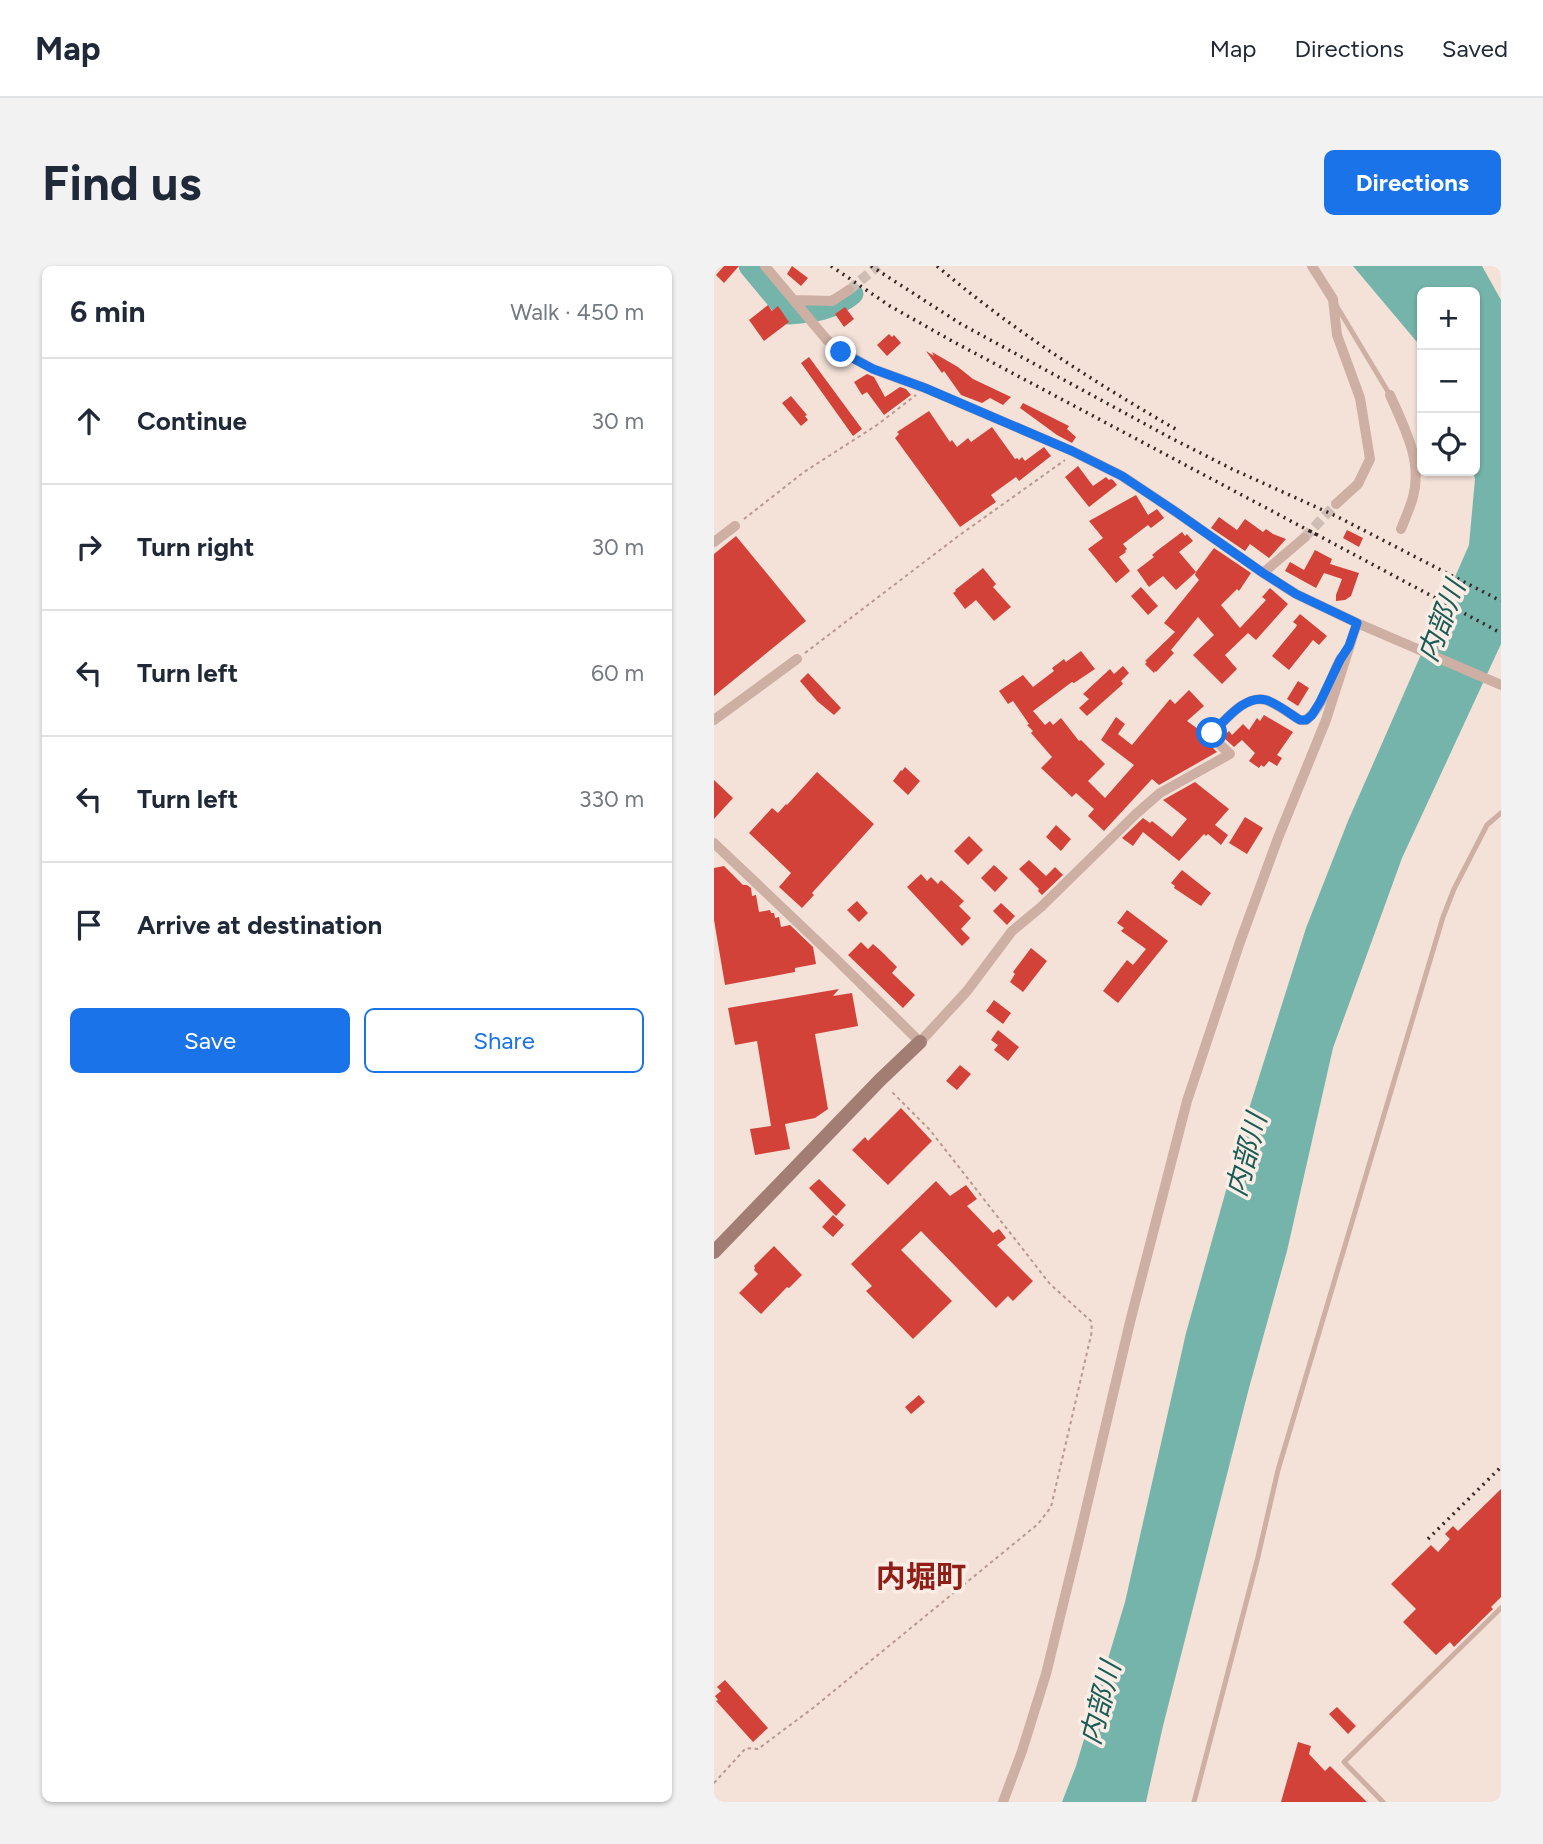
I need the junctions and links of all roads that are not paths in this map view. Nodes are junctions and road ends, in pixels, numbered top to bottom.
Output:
1 (765, 266) edge
2 (1312, 266) edge
3 (849, 290) tunnel mouth
4 (1333, 299) junction
5 (797, 304) junction
6 (1390, 395) joint
7 (1336, 504) tunnel mouth
8 (735, 526) road end
9 (1401, 529) dead end
10 (1304, 538) tunnel mouth
11 (714, 542) edge
12 (1263, 573) junction
13 (1357, 623) junction
14 (1349, 646) junction
15 (797, 659) road end
16 (1501, 685) edge
17 (714, 720) edge
18 (1501, 813) edge
19 (714, 843) edge
20 (920, 1042) junction
21 (714, 1252) edge
22 (1501, 1608) edge
23 (1003, 1802) edge
24 (1194, 1802) edge
25 (1383, 1802) edge

1 - 5 street
2 - 4 street
3 - 5 street
4 - 6 lane
4 - 7 street
5 - 12 street
6 - 9 street
8 - 11 street
10 - 12 street
12 - 13 street
13 - 14 street
13 - 16 street
14 - 20 street
14 - 23 street
15 - 17 street
18 - 24 lane
19 - 20 street
20 - 21 street
22 - 25 lane

